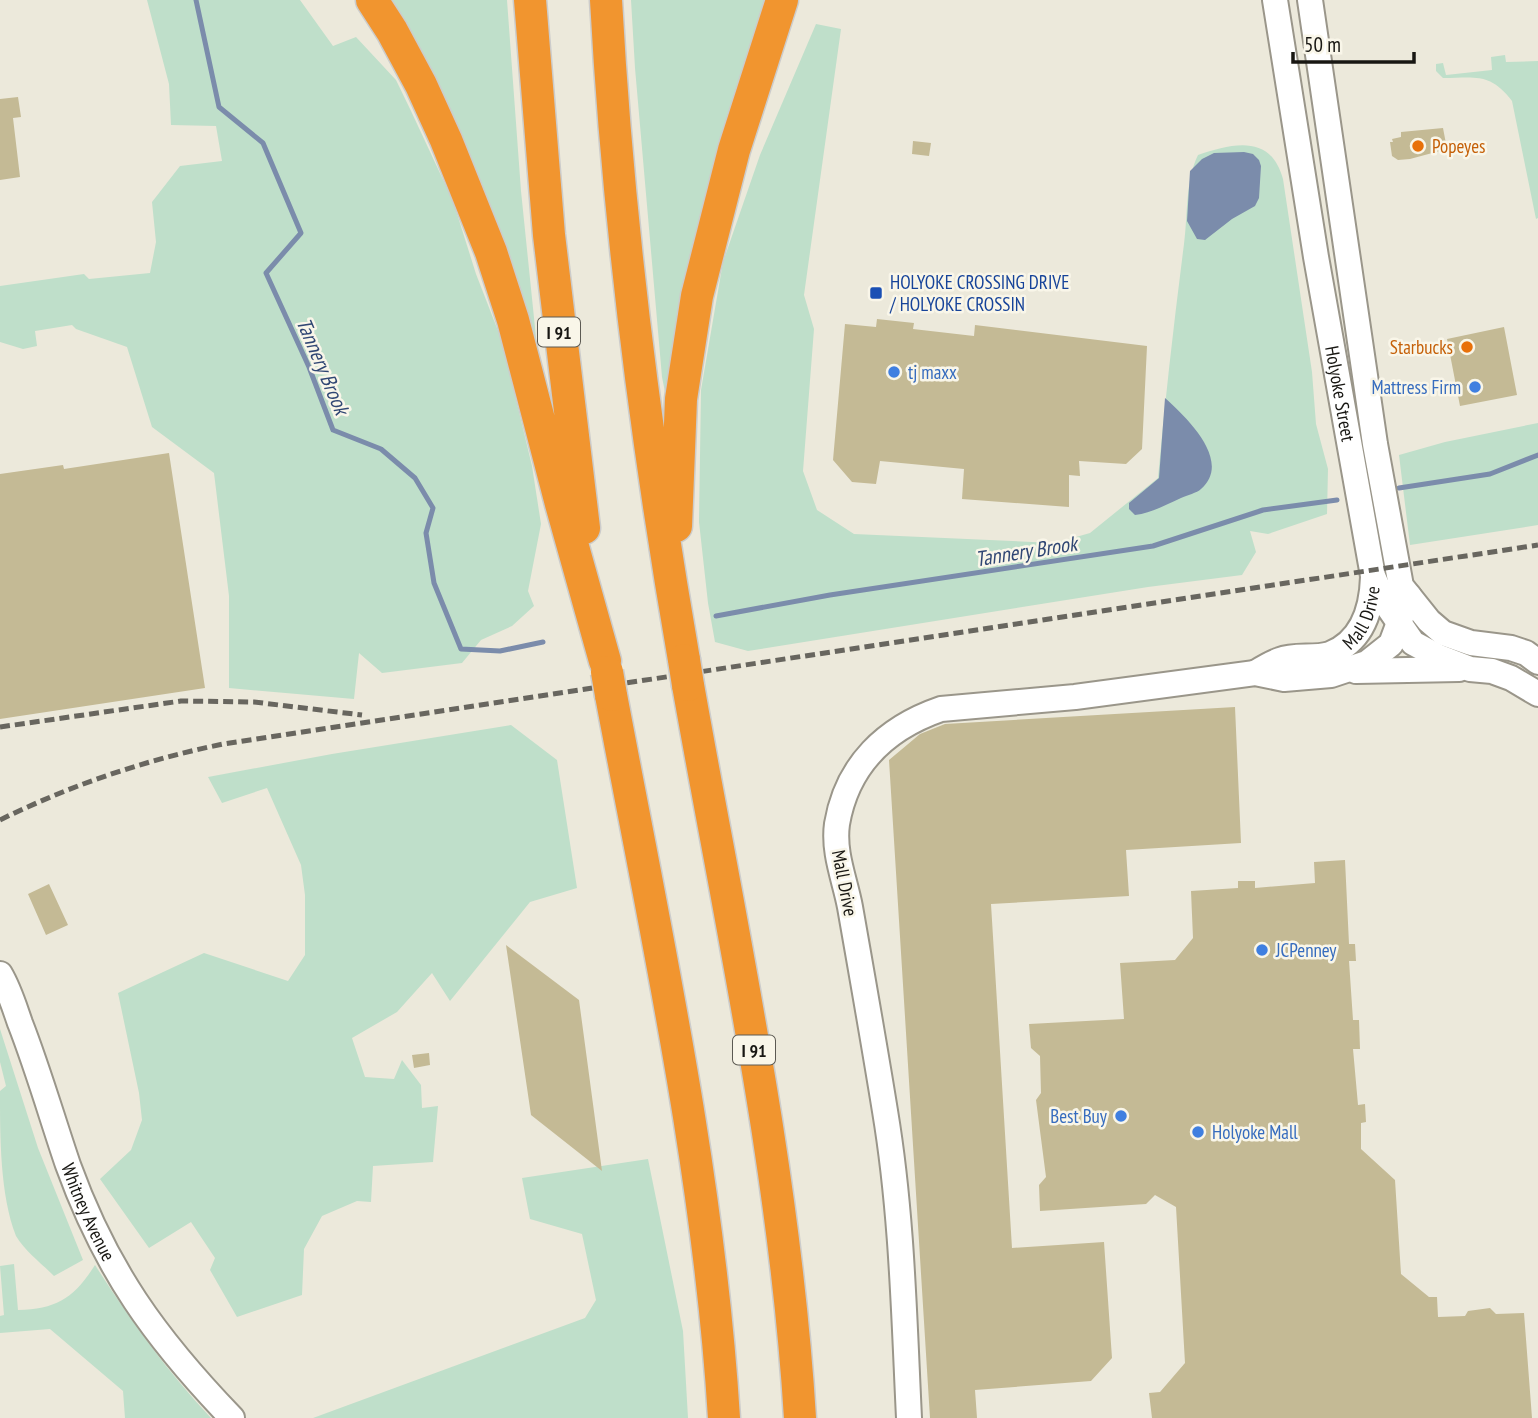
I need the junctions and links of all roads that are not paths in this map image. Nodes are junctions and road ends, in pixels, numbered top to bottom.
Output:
1 (530, 0) edge
2 (606, 0) edge
3 (782, 0) edge
4 (1275, 0) edge
5 (1310, 0) edge
6 (378, 6) edge
7 (1373, 576) junction
8 (1409, 596) junction
9 (1429, 621) junction
10 (1398, 623) junction
11 (679, 629) junction
12 (1538, 662) edge
13 (1337, 663) junction
14 (1470, 669) junction
15 (608, 676) junction
16 (1538, 694) edge
17 (0, 974) edge
18 (232, 1418) edge
19 (724, 1418) edge
20 (800, 1418) edge
21 (909, 1418) edge

1 - 15 highway, I 91
2 - 11 highway, I 91
3 - 11 highway
4 - 7 street, Holyoke Street
5 - 8 street, Holyoke Street
6 - 15 highway
7 - 10 street, Holyoke Street
7 - 13 street, Mall Drive
8 - 9 street, Holyoke Street
8 - 10 street, Mall Drive
9 - 10 street
9 - 12 street, Holyoke Street
10 - 13 street, Mall Drive
10 - 14 street, Holyoke Street
11 - 20 highway, I 91
13 - 14 street
13 - 21 street, Mall Drive
14 - 16 street, Holyoke Street
15 - 19 highway, I 91
17 - 18 street, Whitney Avenue

